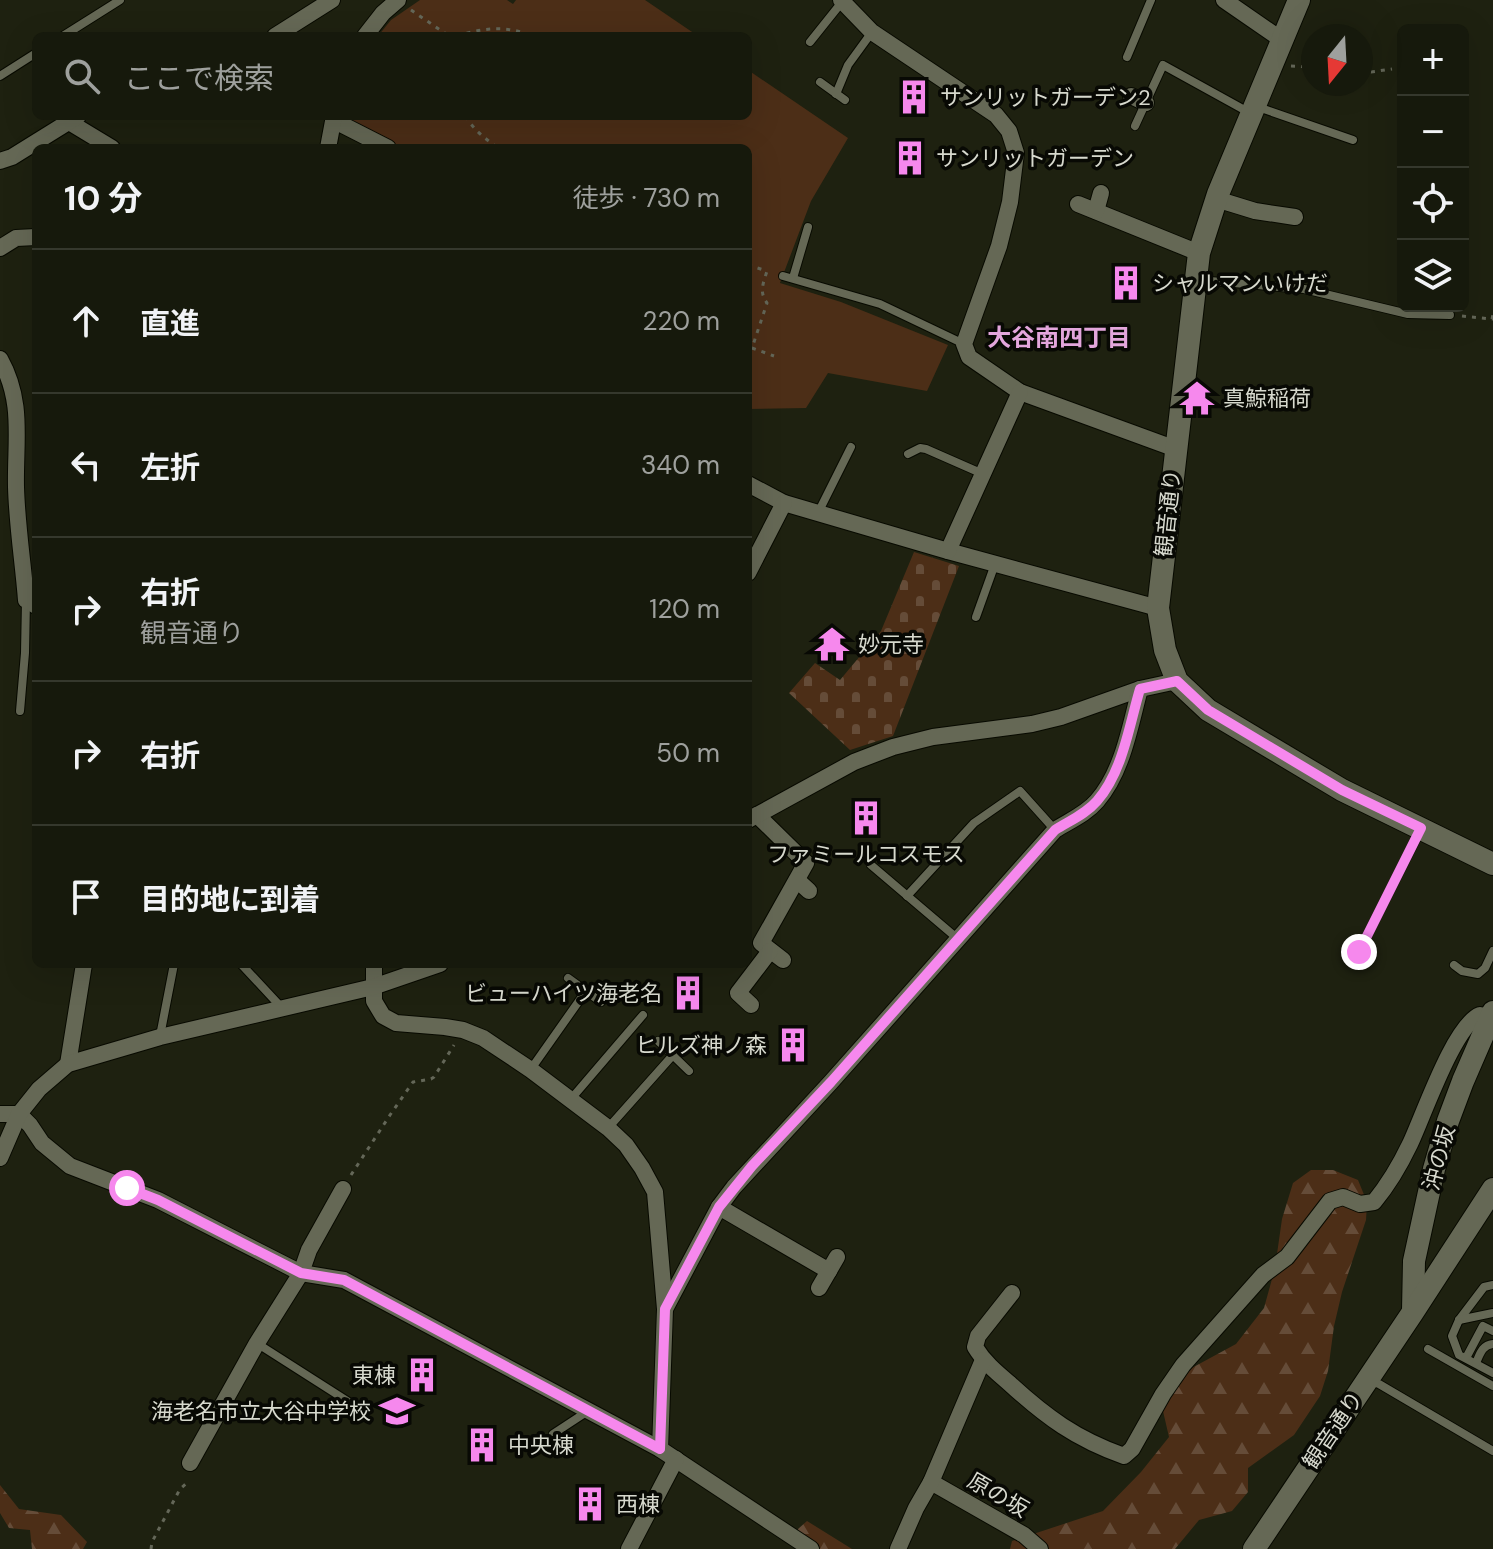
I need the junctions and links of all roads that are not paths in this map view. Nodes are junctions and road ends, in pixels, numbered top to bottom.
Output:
1 (120, 0) edge
2 (332, 0) edge
3 (1151, 0) edge
4 (1224, 0) edge
5 (1299, 0) edge
6 (842, 1) edge
7 (402, 2) edge
8 (69, 32) edge
9 (281, 32) edge
10 (368, 32) edge
11 (872, 32) junction
12 (1282, 40) junction
13 (810, 42) dead end
14 (32, 56) edge
15 (1127, 57) dead end
16 (0, 76) edge
17 (820, 82) dead end
18 (836, 94) junction
19 (845, 100) dead end
20 (1252, 109) junction
21 (71, 120) edge
22 (74, 120) edge
23 (334, 120) edge
24 (338, 120) edge
25 (1135, 126) dead end
26 (1353, 140) dead end
27 (33, 144) edge
28 (107, 144) edge
29 (329, 144) edge
30 (381, 144) edge
31 (32, 145) edge
32 (0, 161) edge
33 (1101, 193) dead end
34 (1216, 199) junction
35 (1078, 204) dead end
36 (1096, 211) junction
37 (1295, 217) dead end
38 (808, 227) dead end
39 (32, 237) edge
40 (0, 248) edge
41 (1199, 253) junction
42 (1195, 279) junction
43 (1450, 315) road end
44 (964, 344) junction
45 (0, 359) edge
46 (1020, 392) junction
47 (851, 447) dead end
48 (1176, 449) junction
49 (908, 454) dead end
50 (983, 474) junction
51 (752, 486) edge
52 (8, 489) edge
53 (784, 503) junction
54 (818, 513) junction
55 (948, 551) junction
56 (995, 564) junction
57 (752, 565) edge
58 (31, 603) edge
59 (1158, 608) junction
60 (976, 617) dead end
61 (1177, 681) junction
62 (1140, 689) junction
63 (20, 711) dead end
64 (752, 817) edge
65 (1421, 828) junction
66 (1055, 830) junction
67 (1492, 863) edge
68 (871, 865) dead end
69 (907, 896) junction
70 (958, 939) junction
71 (1493, 951) edge
72 (1359, 952) dead end
73 (1454, 965) dead end
74 (83, 968) edge
75 (173, 968) edge
76 (245, 968) edge
77 (374, 968) edge
78 (428, 968) edge
79 (568, 978) dead end
80 (373, 987) junction
81 (586, 991) junction
82 (601, 1002) dead end
83 (751, 1005) dead end
84 (283, 1009) junction
85 (643, 1015) dead end
86 (1492, 1016) edge
87 (160, 1037) junction
88 (658, 1041) dead end
89 (673, 1055) junction
90 (68, 1064) junction
91 (531, 1070) junction
92 (689, 1071) dead end
93 (571, 1099) junction
94 (0, 1114) edge
95 (19, 1114) junction
96 (608, 1128) junction
97 (0, 1158) edge
98 (343, 1189) road end
99 (1493, 1189) edge
100 (719, 1207) junction
101 (301, 1273) junction
102 (1493, 1285) edge
103 (819, 1288) dead end
104 (1012, 1293) dead end
105 (665, 1309) junction
106 (1413, 1312) junction
107 (1493, 1313) edge
108 (1459, 1320) junction
109 (1493, 1331) edge
110 (257, 1343) junction
111 (1493, 1344) edge
112 (1428, 1349) dead end
113 (1466, 1358) junction
114 (983, 1360) junction
115 (1476, 1363) junction
116 (1493, 1373) edge
117 (1367, 1380) junction
118 (1493, 1386) edge
119 (352, 1404) dead end
120 (589, 1411) junction
121 (553, 1434) dead end
122 (660, 1449) junction
123 (1493, 1451) edge
124 (676, 1459) junction
125 (190, 1463) road end
126 (931, 1482) junction
127 (629, 1549) edge
128 (811, 1549) edge
129 (898, 1549) edge
130 (1040, 1549) edge
131 (1254, 1549) edge

1 - 8 lane
2 - 9 street
3 - 15 lane
4 - 12 street
5 - 12 main road, 観音通り
6 - 11 street
6 - 13 lane
7 - 10 street
11 - 18 lane
11 - 44 street
12 - 20 main road, 観音通り
14 - 16 lane
17 - 18 lane
18 - 19 lane
20 - 25 lane
20 - 26 lane
20 - 34 main road, 観音通り
21 - 27 street
22 - 28 street
23 - 29 street
24 - 30 street
31 - 32 street
33 - 36 street
34 - 37 street
34 - 41 main road, 観音通り
35 - 36 street
36 - 41 street
38 - 44 lane
39 - 40 street
41 - 42 main road, 観音通り
42 - 43 lane
42 - 48 main road, 観音通り
44 - 46 street
45 - 52 street
46 - 48 street
46 - 50 street
47 - 54 lane
48 - 59 main road, 観音通り
49 - 50 lane
50 - 55 street
51 - 53 street
52 - 58 street
53 - 54 street
53 - 57 street
54 - 55 street
55 - 56 street
56 - 59 street
56 - 60 lane
58 - 63 lane
59 - 61 main road, 観音通り
61 - 62 street
61 - 65 main road, 観音通り
62 - 64 street
62 - 66 street
64 - 83 street
65 - 67 main road, 観音通り
65 - 72 lane
66 - 69 lane
66 - 70 street
68 - 69 lane
69 - 70 lane
70 - 100 street
71 - 73 lane
74 - 90 street
75 - 87 lane
76 - 84 lane
77 - 80 street
78 - 80 street
79 - 81 lane
80 - 84 street
80 - 91 street
81 - 82 lane
81 - 91 lane
84 - 87 street
85 - 93 lane
86 - 106 main road, 沖の坂
86 - 114 street
87 - 90 street
88 - 89 lane
89 - 92 lane
89 - 96 lane
90 - 95 street
91 - 93 street
93 - 96 street
94 - 95 street
95 - 97 street
95 - 101 street
96 - 105 street
98 - 101 street
99 - 106 main road, 観音通り
100 - 103 street
100 - 105 street
101 - 110 street
101 - 120 street
102 - 108 lane
104 - 114 street
105 - 122 street
106 - 117 main road, 観音通り
107 - 108 lane
108 - 113 lane
109 - 113 lane
110 - 119 lane
110 - 125 street
111 - 115 lane
112 - 118 lane
113 - 115 lane
114 - 126 street
115 - 116 lane
117 - 123 lane
117 - 131 main road, 観音通り
120 - 121 lane
120 - 122 street
122 - 124 street
124 - 127 street
124 - 128 street
126 - 129 street
126 - 130 street, 原の坂

